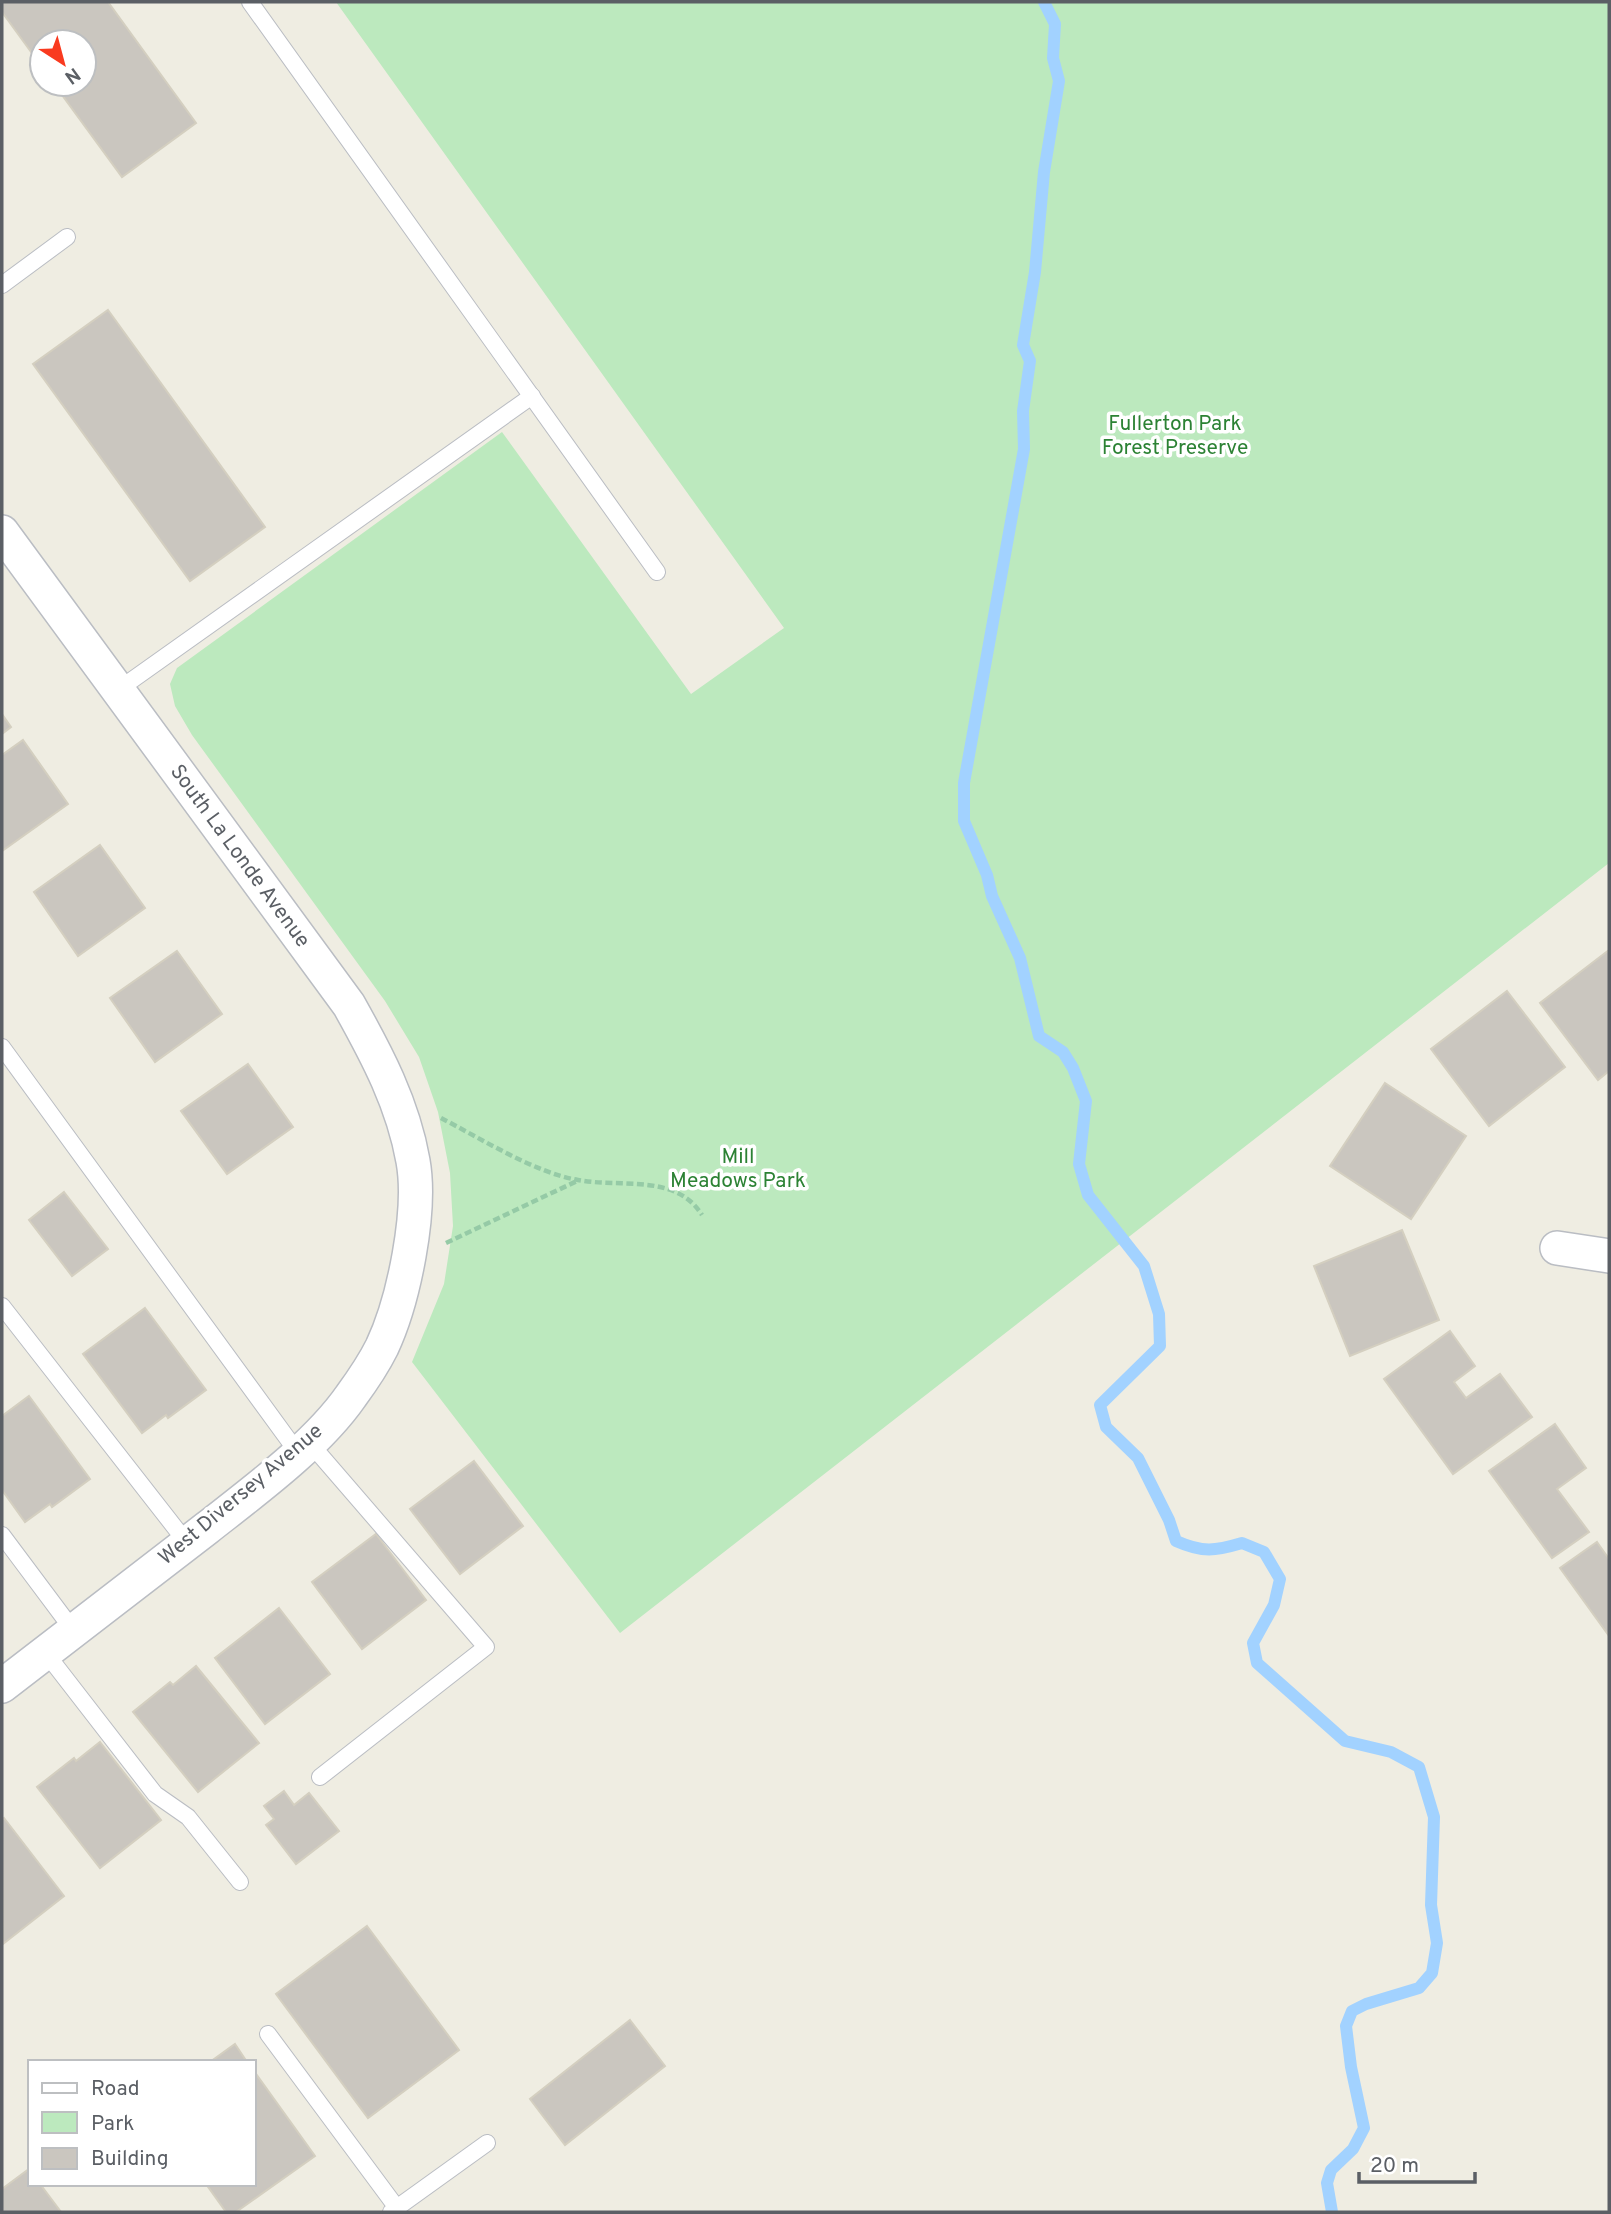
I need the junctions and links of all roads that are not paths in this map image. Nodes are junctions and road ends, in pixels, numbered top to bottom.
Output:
1 (250, 2) edge
2 (67, 237) dead end
3 (2, 285) edge
4 (531, 397) junction
5 (2, 532) edge
6 (657, 572) dead end
7 (118, 690) junction
8 (2, 1047) edge
9 (415, 1210) joint
10 (1557, 1248) dead end
11 (1609, 1256) edge
12 (2, 1306) edge
13 (303, 1447) junction
14 (2, 1535) edge
15 (187, 1543) junction
16 (74, 1630) junction
17 (45, 1652) junction
18 (2, 1686) edge
19 (320, 1777) dead end
20 (240, 1882) dead end
21 (268, 2034) dead end
22 (487, 2143) dead end
23 (394, 2210) edge

1 - 4 lane
2 - 3 lane
4 - 6 lane
4 - 7 lane
5 - 7 street, South La Londe Avenue
7 - 9 street, South La Londe Avenue
8 - 13 lane
9 - 13 street, West Diversey Avenue
10 - 11 street
12 - 15 lane
13 - 15 street, West Diversey Avenue
13 - 19 lane
14 - 16 lane
15 - 16 street, West Diversey Avenue
16 - 17 street, West Diversey Avenue
17 - 18 street, West Diversey Avenue
17 - 20 lane
21 - 23 lane
22 - 23 lane

